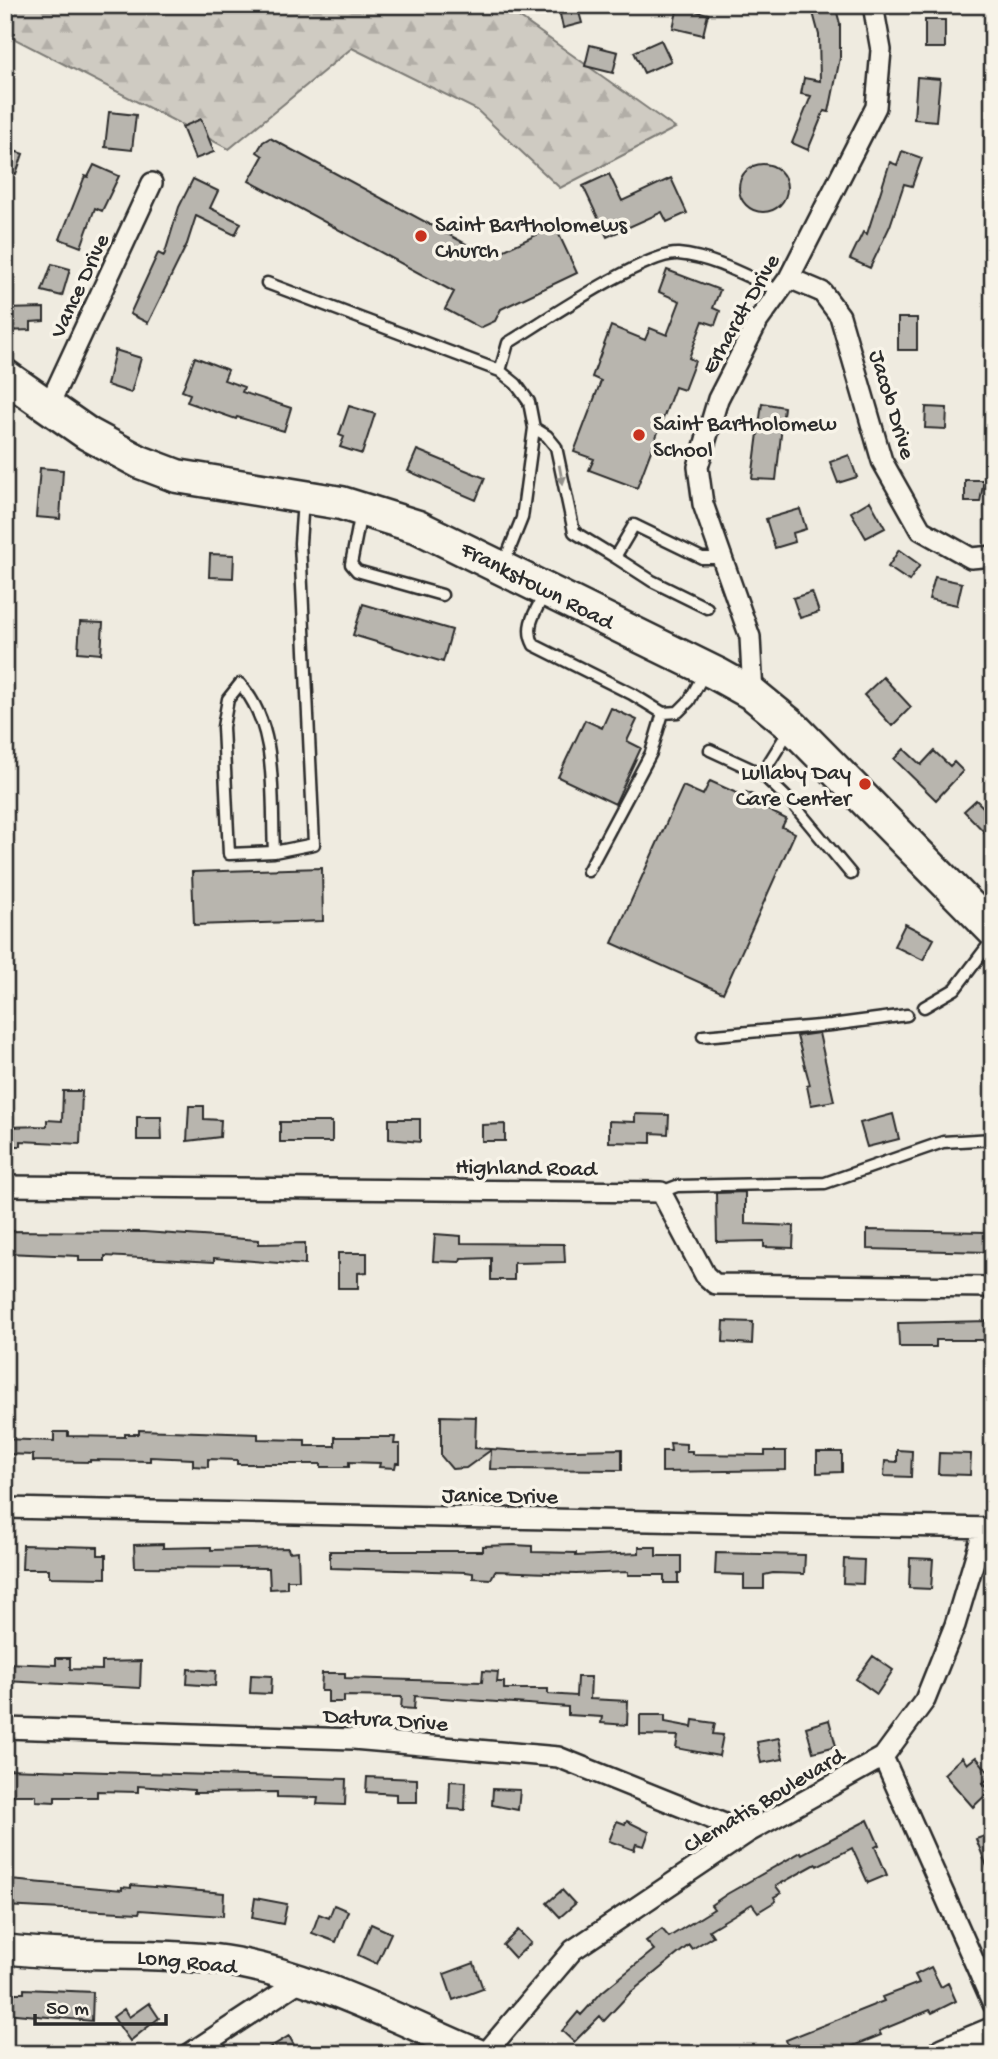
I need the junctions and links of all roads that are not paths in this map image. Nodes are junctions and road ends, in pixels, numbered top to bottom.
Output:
1 (873, 5) edge
2 (152, 183) dead end
3 (267, 283) dead end
4 (784, 285) junction
5 (500, 371) junction
6 (5, 376) edge
7 (48, 407) junction
8 (534, 428) junction
9 (304, 496) junction
10 (362, 508) junction
11 (993, 556) edge
12 (615, 557) junction
13 (721, 558) junction
14 (503, 566) junction
15 (547, 588) junction
16 (442, 595) dead end
17 (707, 608) dead end
18 (707, 668) junction
19 (753, 694) junction
20 (663, 713) junction
21 (792, 726) junction
22 (710, 750) dead end
23 (762, 774) junction
24 (274, 852) junction
25 (588, 871) dead end
26 (850, 874) dead end
27 (993, 930) edge
28 (993, 939) edge
29 (924, 1007) dead end
30 (907, 1015) dead end
31 (703, 1036) dead end
32 (993, 1139) edge
33 (5, 1186) edge
34 (661, 1192) junction
35 (993, 1287) edge
36 (5, 1508) edge
37 (988, 1528) edge
38 (5, 1728) edge
39 (883, 1757) junction
40 (747, 1833) junction
41 (5, 1949) edge
42 (300, 1981) junction
43 (993, 2004) edge
44 (993, 2034) edge
45 (189, 2054) edge
46 (479, 2054) edge
47 (485, 2054) edge
48 (945, 2054) edge

1 - 4 street, Erhardt Drive
2 - 7 street, Vance Drive
3 - 5 lane
4 - 5 lane
4 - 11 street, Jacob Drive
4 - 13 street, Erhardt Drive
5 - 8 lane
6 - 7 main road, Frankstown Road
7 - 9 main road, Frankstown Road
8 -> 12 lane
8 - 14 lane
9 - 10 main road, Frankstown Road
9 - 24 lane
10 - 14 main road, Frankstown Road
10 - 16 lane
12 - 13 lane
12 - 17 lane
13 - 19 street, Erhardt Drive
14 - 15 main road, Frankstown Road
15 - 18 main road, Frankstown Road
15 - 20 lane
18 - 19 main road, Frankstown Road
18 - 20 lane
19 - 21 main road, Frankstown Road
20 - 25 lane
21 - 23 lane
21 - 27 main road, Frankstown Road
22 - 23 lane
23 - 26 lane
24 - 24 lane
28 - 29 lane
30 - 31 lane
32 - 34 lane
33 - 34 street, Highland Road
34 - 35 street
36 - 37 street, Janice Drive
37 - 39 street, Clematis Boulevard
38 - 40 street, Datura Drive
39 - 40 street, Clematis Boulevard
39 - 43 street
40 - 47 street, Clematis Boulevard
41 - 42 street, Long Road
42 - 45 street
42 - 46 street, Long Road
44 - 48 main road

